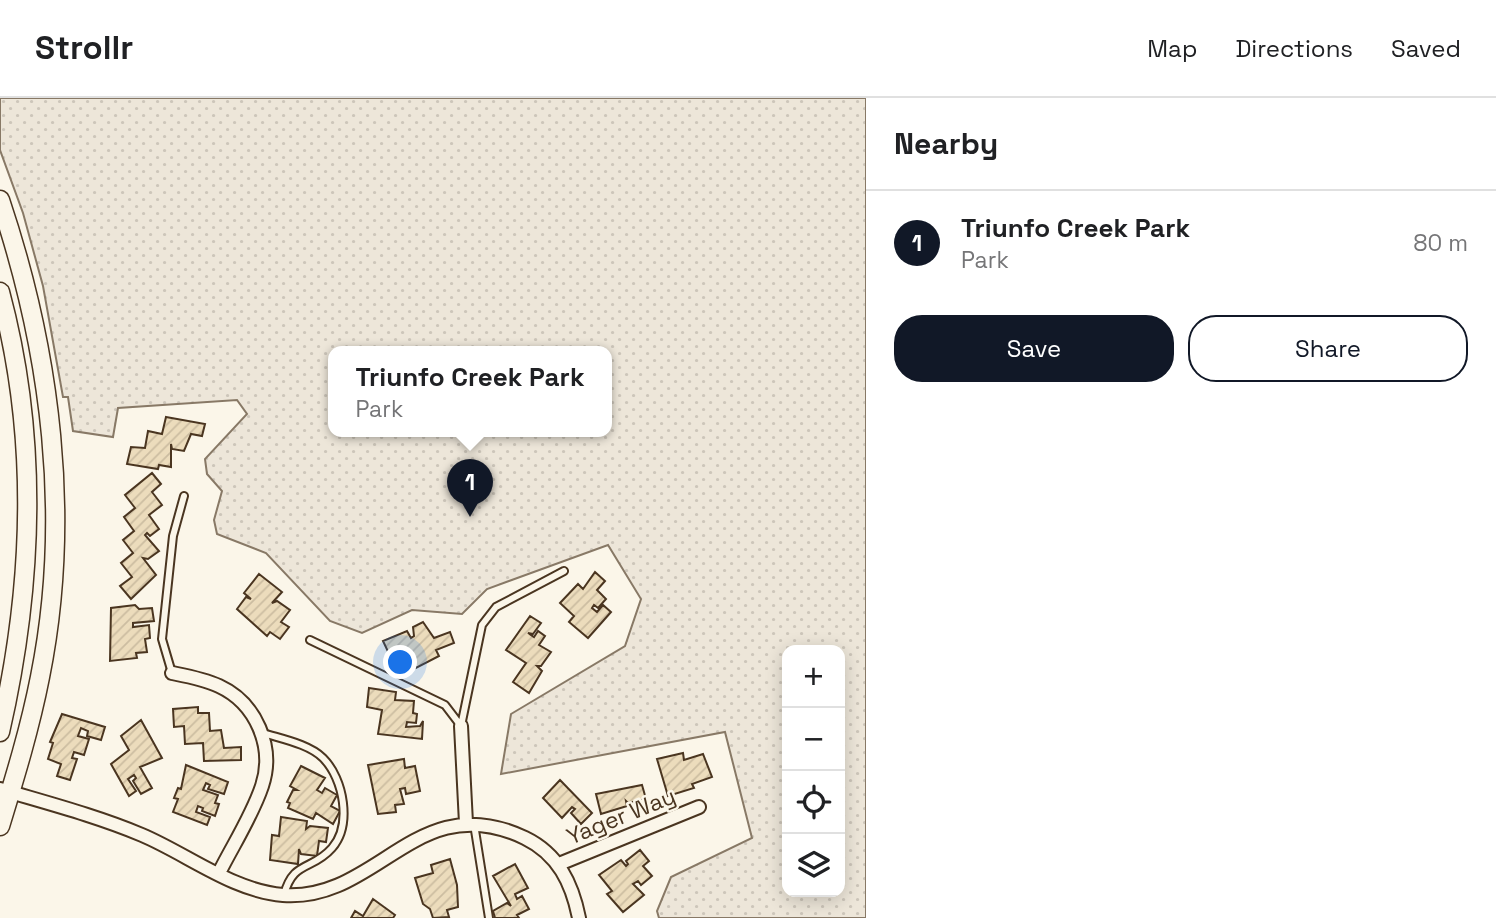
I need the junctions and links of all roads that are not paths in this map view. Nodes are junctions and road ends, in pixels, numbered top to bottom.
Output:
1 (0, 200) edge
2 (0, 292) edge
3 (184, 496) dead end
4 (564, 571) dead end
5 (310, 640) dead end
6 (172, 673) joint
7 (461, 726) junction
8 (0, 732) edge
9 (263, 733) junction
10 (5, 790) edge
11 (699, 807) dead end
12 (470, 822) junction
13 (0, 826) edge
14 (559, 864) junction
15 (219, 873) junction
16 (284, 895) junction
17 (489, 918) edge
18 (579, 918) edge

1 - 10 street
2 - 8 street
3 - 6 lane
4 - 7 lane
5 - 7 lane
6 - 9 street
7 - 12 street
9 - 15 street
9 - 16 lane
10 - 13 street
10 - 15 street
11 - 14 street, Yager Way
12 - 14 street
12 - 16 street
12 - 17 lane
14 - 18 street
15 - 16 street

